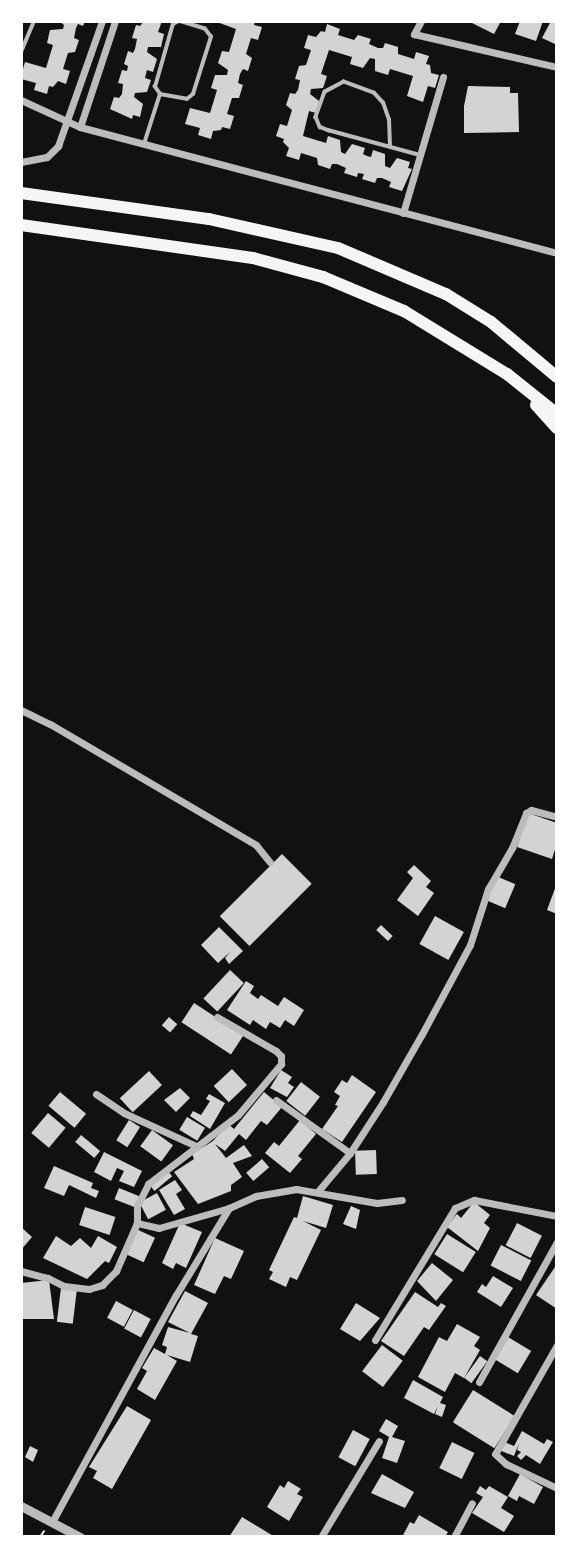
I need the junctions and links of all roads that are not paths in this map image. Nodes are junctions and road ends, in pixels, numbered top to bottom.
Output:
1 (34, 21) edge
2 (103, 21) edge
3 (115, 21) edge
4 (179, 21) edge
5 (421, 21) edge
6 (21, 52) edge
7 (557, 67) edge
8 (443, 77) dead end
9 (160, 94) junction
10 (21, 100) edge
11 (68, 123) junction
12 (80, 127) junction
13 (144, 144) junction
14 (390, 147) junction
15 (420, 155) junction
16 (21, 162) edge
17 (21, 193) edge
18 (403, 213) junction
19 (21, 225) edge
20 (557, 253) edge
21 (491, 322) junction
22 (557, 368) edge
23 (507, 374) junction
24 (557, 377) edge
25 (557, 414) edge
26 (557, 428) edge
27 (21, 710) edge
28 (557, 817) edge
29 (270, 862) dead end
30 (217, 1017) dead end
31 (96, 1094) dead end
32 (276, 1100) dead end
33 (196, 1146) junction
34 (350, 1153) junction
35 (319, 1190) junction
36 (402, 1200) dead end
37 (229, 1208) junction
38 (557, 1216) edge
39 (137, 1223) junction
40 (557, 1242) edge
41 (21, 1271) edge
42 (374, 1340) dead end
43 (557, 1345) edge
44 (479, 1382) dead end
45 (379, 1441) dead end
46 (557, 1488) edge
47 (472, 1503) dead end
48 (21, 1506) edge
49 (52, 1522) junction
50 (80, 1537) edge
51 (321, 1537) edge
52 (454, 1537) edge

1 - 6 lane
2 - 11 street
3 - 12 street
4 - 9 lane
4 - 9 lane
5 - 7 street
8 - 15 street
9 - 13 lane
10 - 11 street
11 - 12 street
11 - 16 street
12 - 13 street
13 - 18 street
14 - 14 lane
14 - 15 lane
15 - 18 street
17 - 21 highway
18 - 20 street
19 - 23 highway
21 - 22 highway
21 - 24 highway
23 - 25 highway
23 - 26 highway
27 - 29 street
28 - 34 street
30 - 33 street
31 - 33 street
32 - 34 street
33 - 39 street
34 - 35 street
35 - 36 street
35 - 37 street
37 - 39 street
37 - 49 street
38 - 42 street
39 - 41 street
40 - 44 street
43 - 46 street
45 - 51 street
47 - 52 street
48 - 49 street
49 - 50 street

